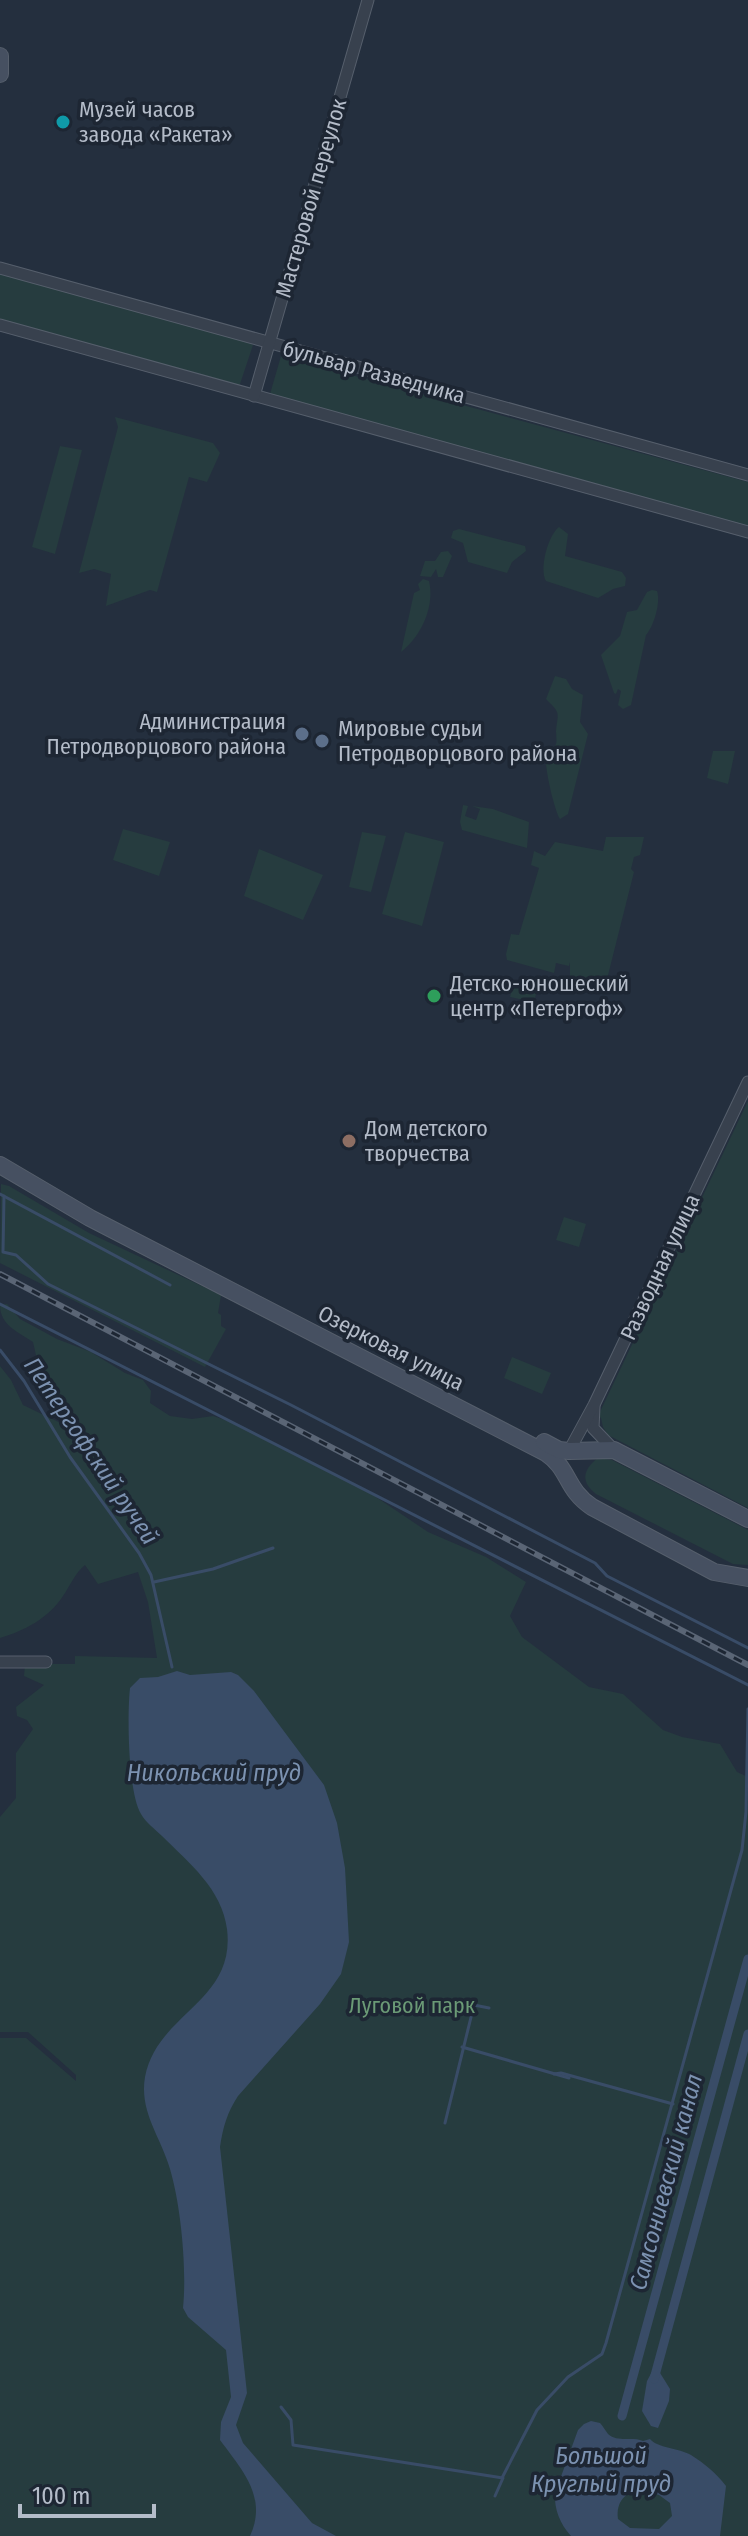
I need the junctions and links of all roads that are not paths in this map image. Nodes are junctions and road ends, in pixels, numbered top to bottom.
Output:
1 (368, 0) edge
2 (0, 56) edge
3 (0, 74) edge
4 (0, 268) edge
5 (0, 325) edge
6 (269, 343) junction
7 (254, 396) junction
8 (748, 475) edge
9 (748, 532) edge
10 (748, 1082) edge
11 (0, 1154) edge
12 (0, 1165) edge
13 (594, 1405) junction
14 (614, 1450) junction
15 (565, 1458) junction
16 (748, 1519) edge
17 (743, 1576) edge
18 (0, 1662) edge
19 (46, 1662) dead end

1 - 6 street, Мастеровой переулок
2 - 3 street
4 - 6 street, бульвар Разведчика
5 - 7 street
6 - 7 street, Мастеровой переулок
6 - 8 street, бульвар Разведчика
7 - 9 street
10 - 13 street, Разводная улица
11 - 15 street, Озерковая улица
12 - 15 street, Озерковая улица
13 - 14 street, Озерковая улица
13 - 15 street, Разводная улица
14 - 15 street, Озерковая улица
14 - 16 street, Озерковая улица
15 - 17 street, Озерковая улица
18 - 19 street

